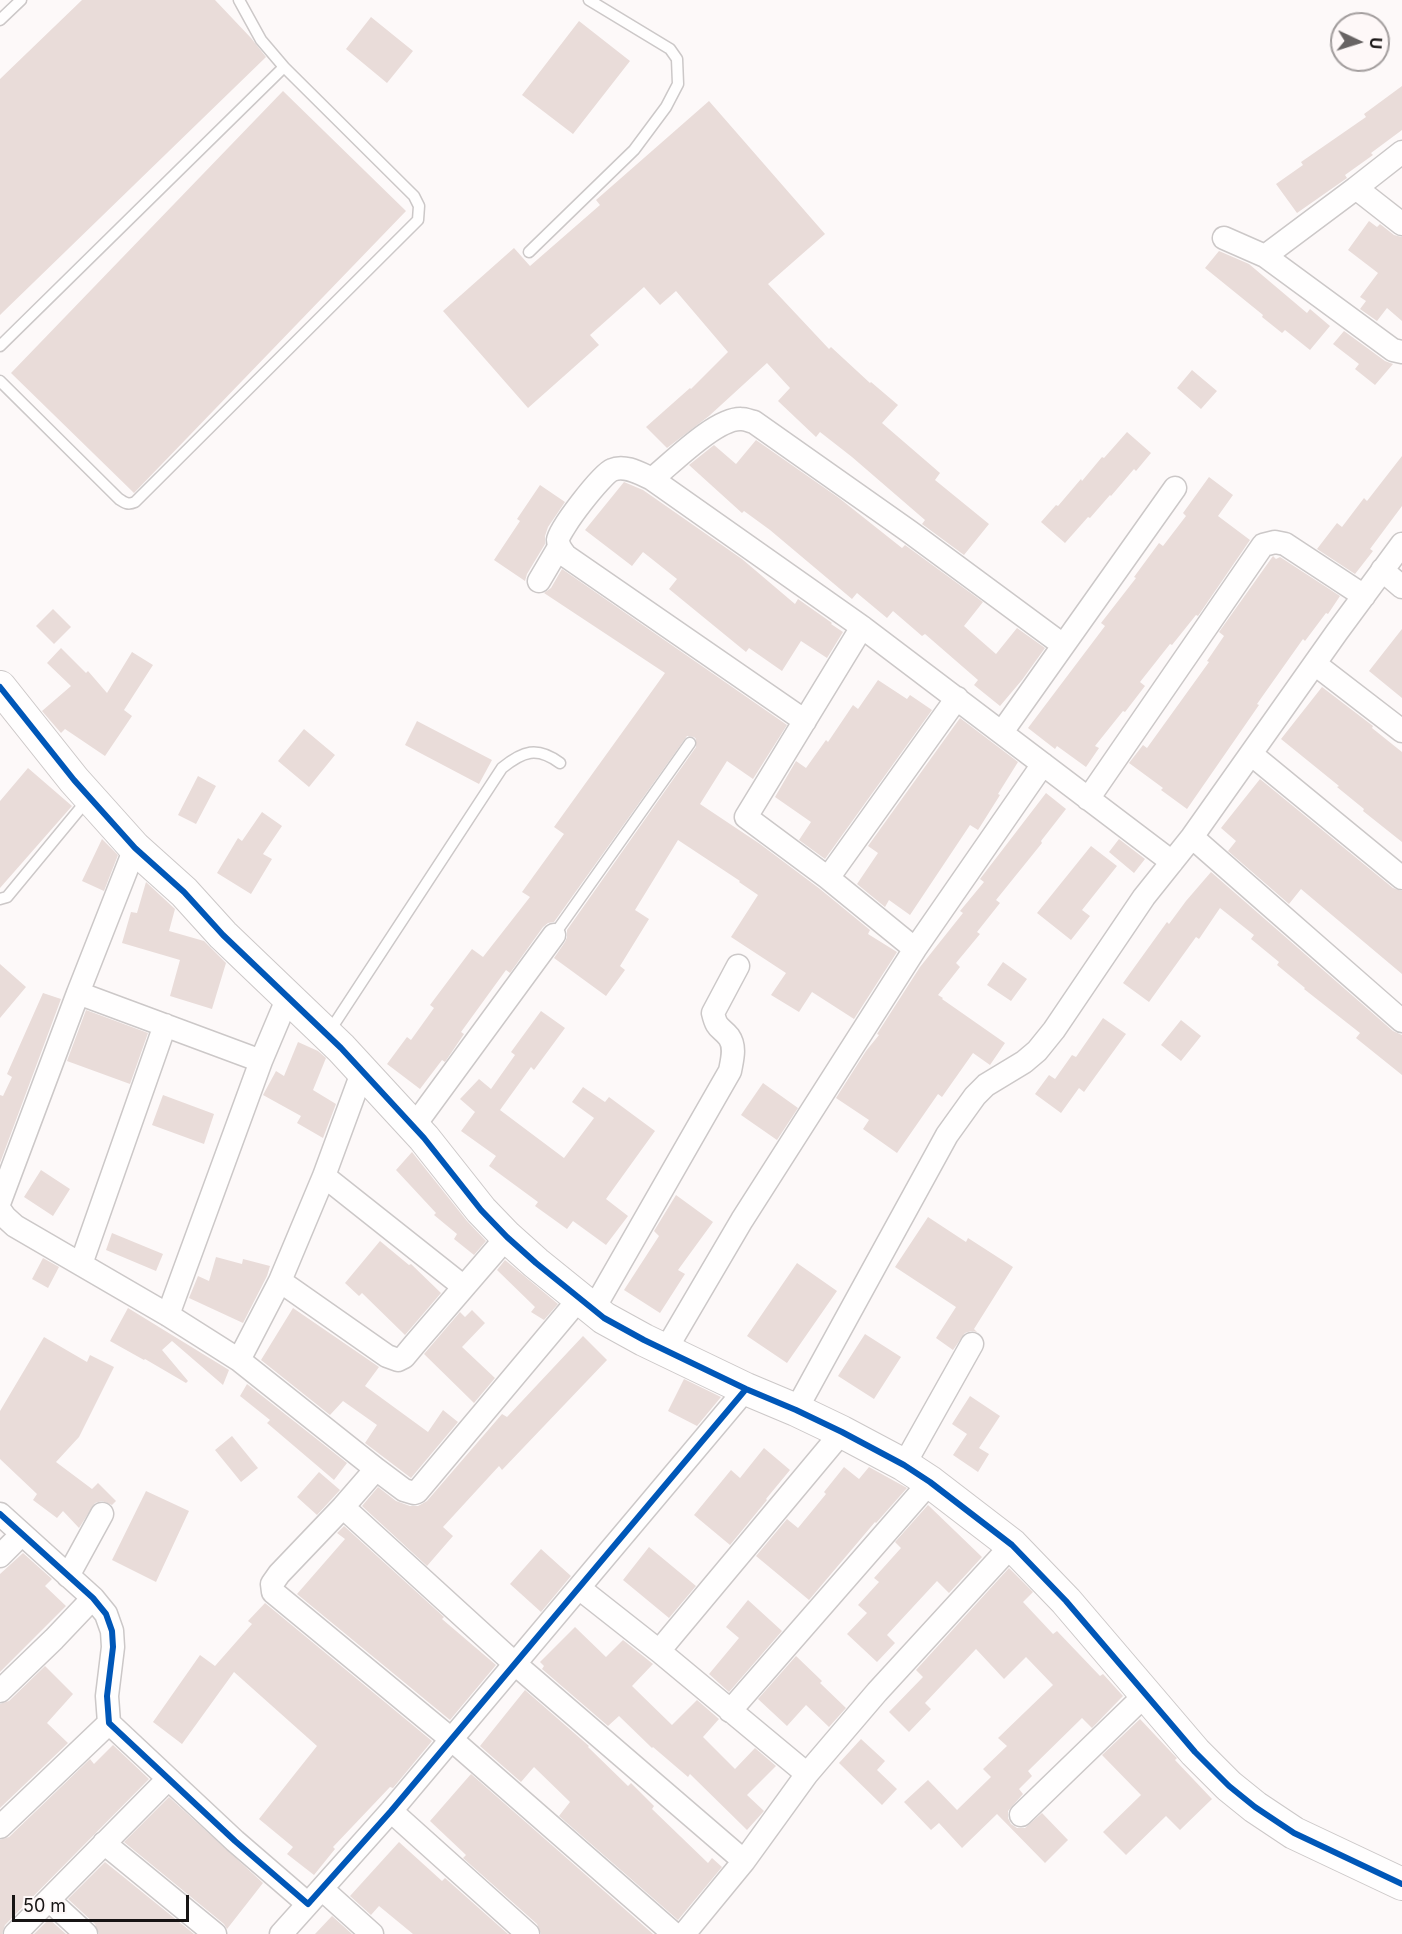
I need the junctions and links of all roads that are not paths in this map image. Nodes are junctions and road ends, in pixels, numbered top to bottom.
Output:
1 (21, 0) edge
2 (239, 0) edge
3 (589, 0) edge
4 (0, 20) edge
5 (284, 67) junction
6 (1402, 152) edge
7 (1356, 188) junction
8 (1402, 224) edge
9 (1224, 238) dead end
10 (530, 252) dead end
11 (1265, 256) junction
12 (0, 346) edge
13 (1402, 352) edge
14 (0, 381) edge
15 (652, 479) junction
16 (1174, 488) dead end
17 (1402, 544) edge
18 (559, 547) junction
19 (1382, 570) junction
20 (539, 581) dead end
21 (1402, 587) edge
22 (1364, 596) junction
23 (862, 627) junction
24 (1063, 645) junction
25 (1315, 664) junction
26 (0, 687) edge
27 (957, 698) junction
28 (805, 721) junction
29 (1402, 731) edge
30 (1002, 732) junction
31 (690, 743) dead end
32 (1251, 754) junction
33 (560, 763) dead end
34 (1043, 764) junction
35 (89, 796) junction
36 (1088, 799) junction
37 (1192, 837) junction
38 (135, 848) junction
39 (1172, 862) junction
40 (828, 878) junction
41 (1402, 878) edge
42 (0, 899) edge
43 (554, 935) joint
44 (915, 949) junction
45 (738, 966) dead end
46 (78, 993) junction
47 (288, 997) junction
48 (1402, 1021) edge
49 (165, 1026) junction
50 (327, 1035) junction
51 (261, 1061) junction
52 (363, 1070) junction
53 (414, 1126) junction
54 (324, 1176) junction
55 (0, 1202) edge
56 (0, 1210) edge
57 (507, 1237) junction
58 (81, 1264) junction
59 (280, 1281) junction
60 (464, 1287) junction
61 (586, 1304) junction
62 (168, 1315) junction
63 (972, 1344) dead end
64 (665, 1350) junction
65 (239, 1360) junction
66 (746, 1389) junction
67 (796, 1410) junction
68 (842, 1432) junction
69 (904, 1465) junction
70 (376, 1469) junction
71 (930, 1482) junction
72 (343, 1507) junction
73 (0, 1514) edge
74 (102, 1514) dead end
75 (22, 1534) junction
76 (1012, 1545) junction
77 (0, 1556) edge
78 (68, 1576) junction
79 (579, 1588) junction
80 (93, 1598) junction
81 (658, 1651) junction
82 (514, 1663) junction
83 (0, 1691) edge
84 (1146, 1695) junction
85 (730, 1712) junction
86 (109, 1723) junction
87 (451, 1739) junction
88 (807, 1774) junction
89 (168, 1779) junction
90 (391, 1811) junction
91 (1021, 1815) dead end
92 (0, 1827) edge
93 (104, 1843) junction
94 (744, 1861) junction
95 (1402, 1884) edge
96 (315, 1896) junction
97 (49, 1900) junction
98 (15, 1934) edge
99 (86, 1934) edge
100 (215, 1934) edge
101 (281, 1934) edge
102 (372, 1934) edge
103 (528, 1934) edge
104 (674, 1934) edge
105 (684, 1934) edge

1 - 4 lane
2 - 5 lane
3 - 10 lane
5 - 12 lane
5 - 14 lane
6 - 7 street
7 - 8 street
7 - 11 street
9 - 11 street
11 - 13 street
15 - 18 street
15 - 23 street
15 - 24 street
16 - 24 street
17 - 19 street
18 - 20 street
18 - 28 street
19 - 21 street
19 - 22 street
22 - 25 street
22 - 36 street
23 - 27 street
23 - 28 street
24 - 30 street
25 - 29 street
25 - 32 street
26 - 35 street
27 - 30 street
27 - 40 street
28 - 40 street
30 - 34 street
31 - 43 lane
32 - 37 street
32 - 41 street
33 - 50 lane
34 - 36 street
34 - 44 street
35 - 38 street
35 - 42 lane
36 - 39 street
37 - 39 street
37 - 48 street
38 - 46 street
38 - 47 street
39 - 67 street
40 - 44 street
43 - 53 street
44 - 64 street
45 - 61 street
46 - 49 street
46 - 55 street
47 - 50 street
47 - 51 street
49 - 51 street
49 - 58 street
50 - 52 street
51 - 62 street
52 - 53 street
52 - 54 street
53 - 57 street
54 - 59 street
54 - 60 street
56 - 58 street
57 - 60 street
57 - 61 street
58 - 62 street
59 - 60 street
59 - 65 street
61 - 64 street
61 - 70 street
62 - 65 street
63 - 69 street
64 - 66 street
65 - 70 street
66 - 67 street
66 - 79 street
67 - 68 street
68 - 69 street
68 - 81 street
69 - 71 street
70 - 72 street
71 - 76 street
71 - 85 street
72 - 82 street
72 - 87 street
73 - 75 street
74 - 78 street
75 - 77 street
75 - 78 street
76 - 84 street
76 - 88 street
78 - 80 street
79 - 81 street
79 - 82 street
80 - 83 street
80 - 86 street
81 - 85 street
82 - 87 street
82 - 94 street
84 - 91 street
84 - 95 street
85 - 88 street
86 - 89 street
86 - 92 street
87 - 90 street
87 - 104 street
88 - 94 street
89 - 93 street
89 - 96 street
90 - 96 street
90 - 103 street
93 - 97 street
93 - 100 street
94 - 105 street
96 - 101 street
96 - 102 street
97 - 98 street
97 - 99 street

